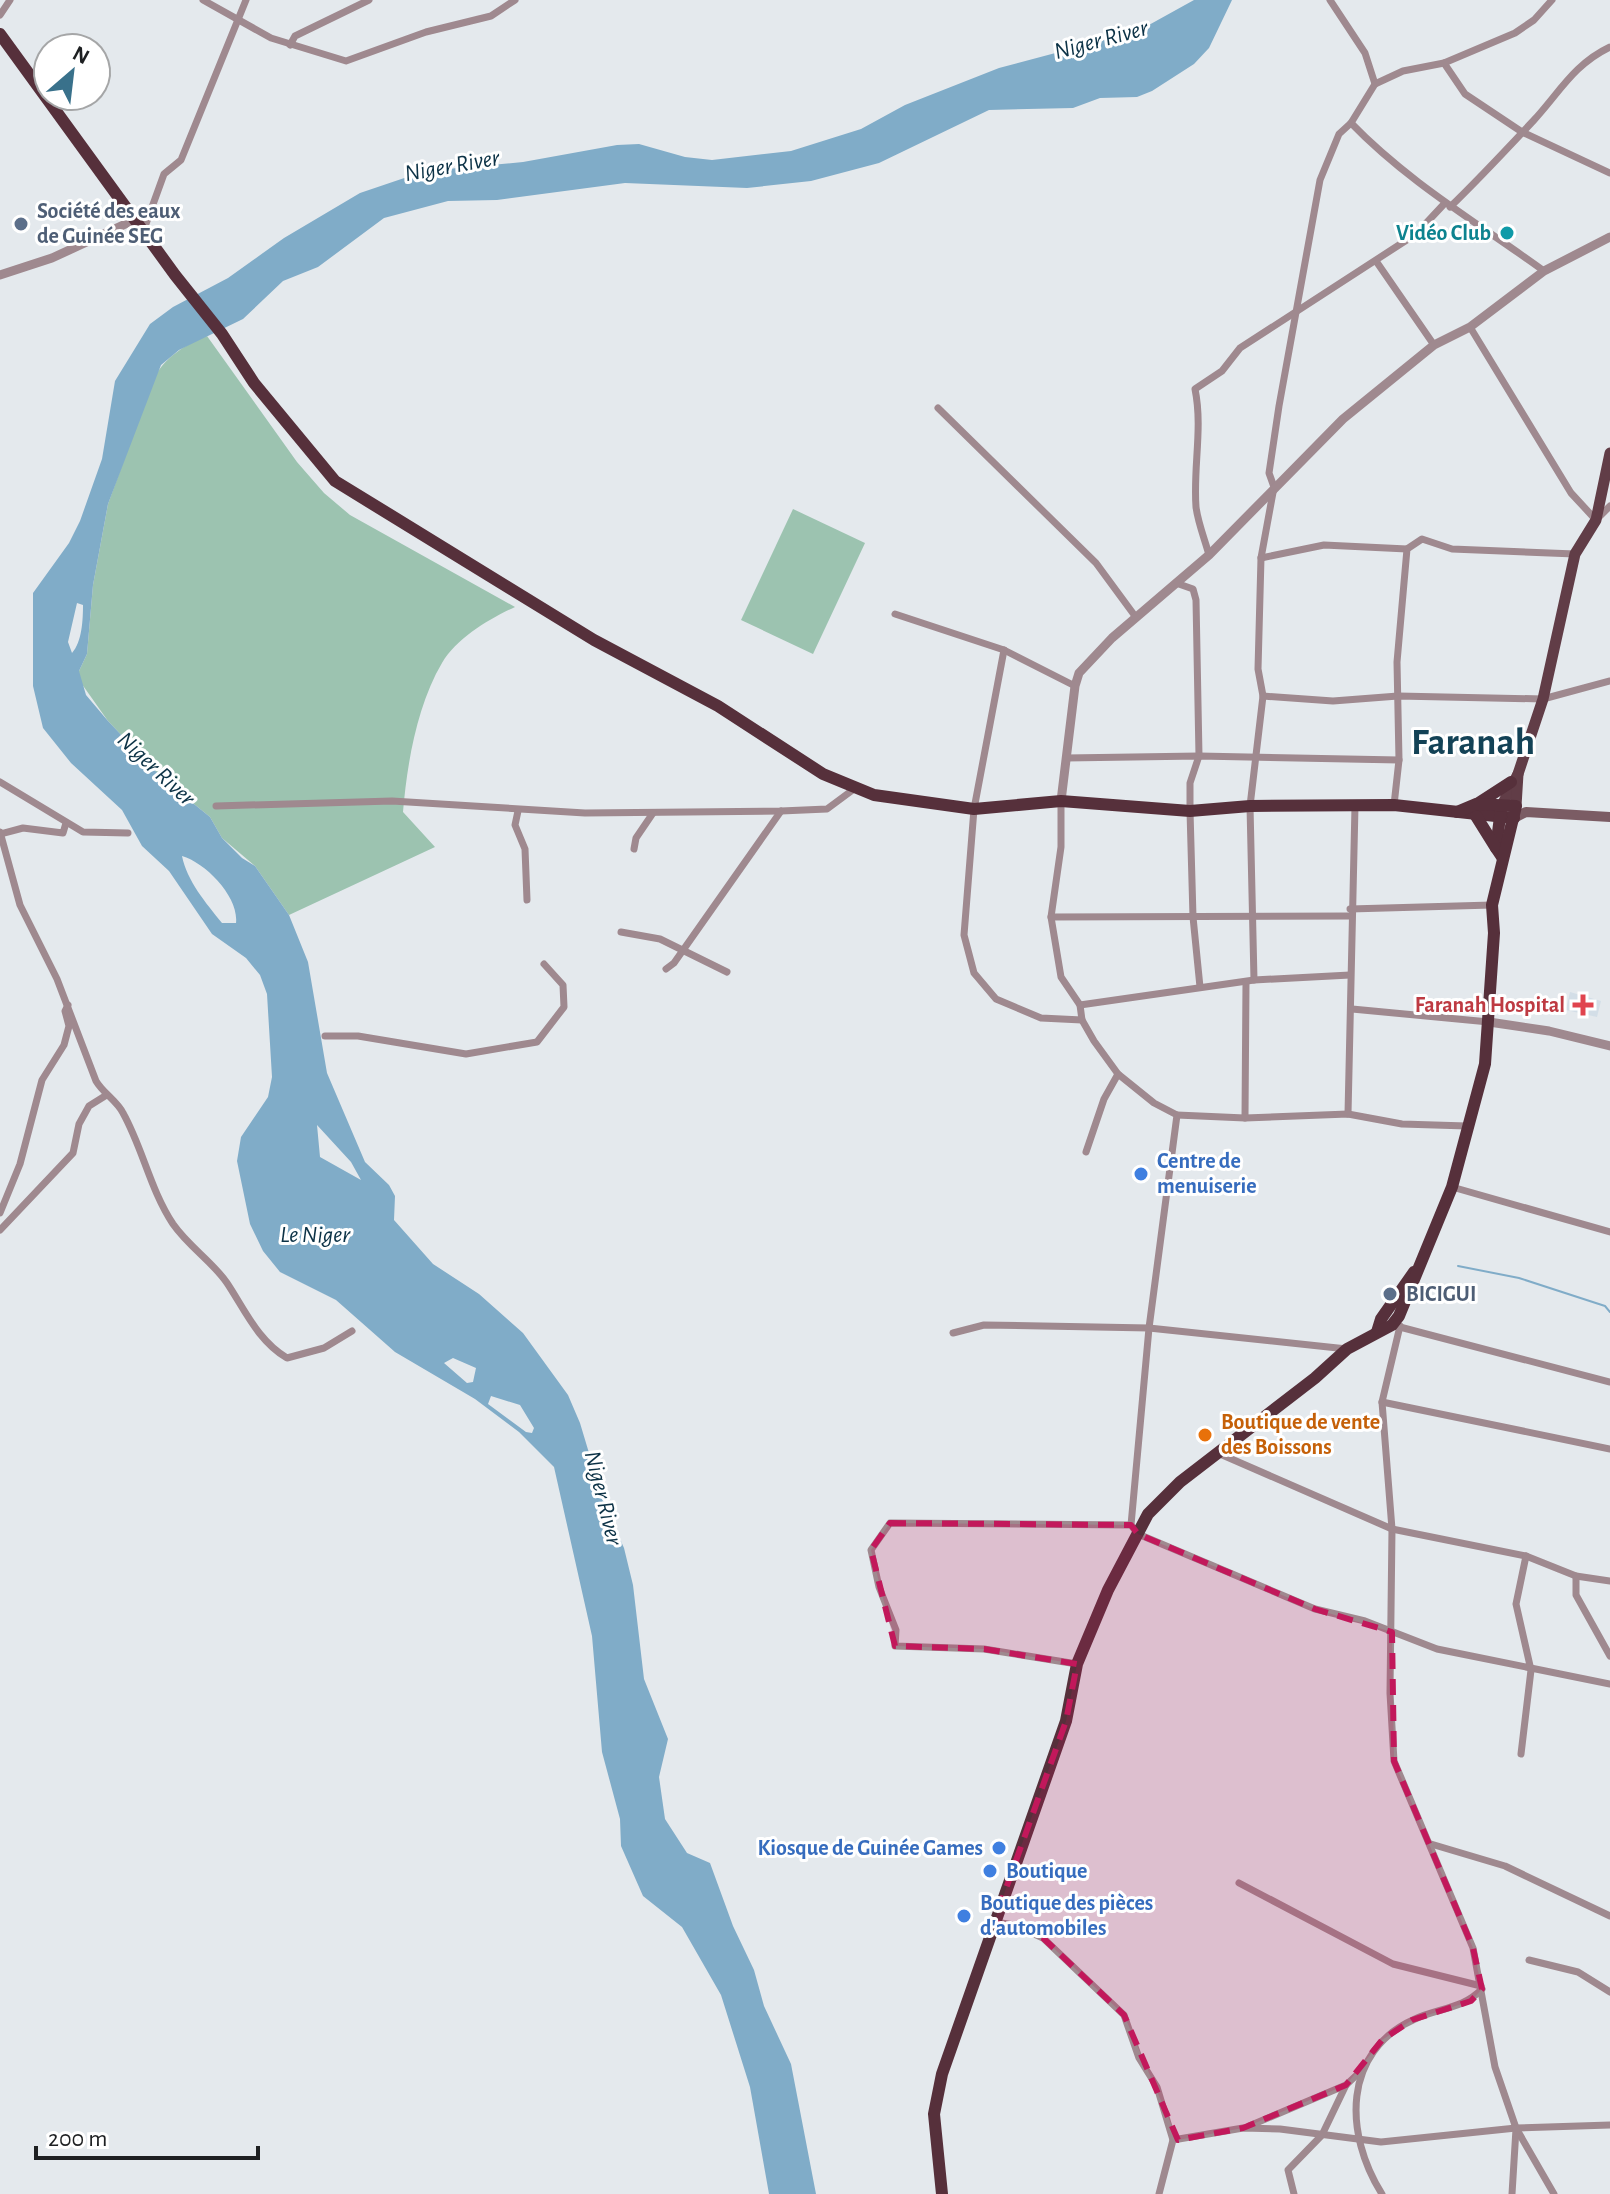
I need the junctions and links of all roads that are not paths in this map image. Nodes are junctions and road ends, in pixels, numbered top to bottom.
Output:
1 (10, 0) edge
2 (203, 0) edge
3 (246, 0) edge
4 (369, 0) edge
5 (515, 0) edge
6 (1330, 0) edge
7 (1552, 0) edge
8 (0, 15) edge
9 (237, 20) junction
10 (0, 34) edge
11 (290, 45) junction
12 (1610, 47) edge
13 (1444, 63) junction
14 (1375, 84) junction
15 (1351, 123) junction
16 (1522, 132) junction
17 (1610, 173) edge
18 (1448, 205) junction
19 (134, 220) junction
20 (143, 232) junction
21 (1610, 237) edge
22 (1376, 261) junction
23 (1544, 271) junction
24 (0, 275) edge
25 (1296, 315) junction
26 (1470, 327) junction
27 (1434, 345) junction
28 (938, 408) dead end
29 (1610, 453) edge
30 (1274, 487) junction
31 (1610, 506) edge
32 (1596, 520) junction
33 (1407, 549) junction
34 (1575, 554) junction
35 (1209, 555) junction
36 (1261, 558) junction
37 (1176, 583) junction
38 (895, 614) dead end
39 (1135, 616) junction
40 (1004, 650) junction
41 (1610, 681) edge
42 (1075, 686) junction
43 (1263, 696) junction
44 (1398, 696) junction
45 (1543, 699) junction
46 (1199, 756) junction
47 (1255, 757) junction
48 (1066, 758) junction
49 (1399, 760) junction
50 (1514, 778) junction
51 (0, 782) edge
52 (854, 789) junction
53 (1061, 801) junction
54 (1394, 805) junction
55 (216, 806) dead end
56 (1250, 806) junction
57 (1355, 806) junction
58 (974, 809) junction
59 (1476, 810) junction
60 (518, 811) junction
61 (781, 811) junction
62 (1190, 811) junction
63 (1511, 812) junction
64 (653, 813) junction
65 (1610, 817) edge
66 (66, 823) junction
67 (0, 833) edge
68 (128, 833) dead end
69 (634, 849) dead end
70 (1499, 852) junction
71 (527, 900) dead end
72 (1492, 905) junction
73 (1350, 912) junction
74 (1051, 917) junction
75 (1193, 917) junction
76 (1252, 918) junction
77 (621, 932) dead end
78 (681, 950) junction
79 (544, 964) dead end
80 (666, 969) dead end
81 (727, 972) dead end
82 (1350, 975) junction
83 (1250, 981) junction
84 (1200, 987) junction
85 (68, 1005) junction
86 (1080, 1005) junction
87 (1352, 1009) junction
88 (1082, 1020) junction
89 (1489, 1022) junction
90 (325, 1036) dead end
91 (1610, 1046) edge
92 (1118, 1074) junction
93 (105, 1096) junction
94 (1348, 1114) junction
95 (1177, 1115) junction
96 (1245, 1118) junction
97 (1467, 1126) junction
98 (1086, 1152) dead end
99 (1452, 1187) junction
100 (0, 1213) edge
101 (0, 1230) edge
102 (1610, 1232) edge
103 (1387, 1326) junction
104 (1149, 1328) junction
105 (352, 1331) dead end
106 (953, 1333) dead end
107 (1347, 1349) junction
108 (1610, 1382) edge
109 (1382, 1402) junction
110 (1610, 1449) edge
111 (1220, 1454) junction
112 (1134, 1529) junction
113 (1392, 1529) junction
114 (1526, 1556) junction
115 (1576, 1576) junction
116 (1610, 1581) edge
117 (1392, 1632) junction
118 (1610, 1656) edge
119 (1077, 1664) junction
120 (1531, 1670) junction
121 (1610, 1684) edge
122 (1521, 1754) dead end
123 (1431, 1844) junction
124 (1239, 1883) dead end
125 (1610, 1916) edge
126 (994, 1922) junction
127 (1529, 1960) dead end
128 (1482, 1988) junction
129 (1610, 1992) edge
130 (1363, 2069) junction
131 (1346, 2085) junction
132 (1610, 2125) edge
133 (1243, 2128) junction
134 (1516, 2128) junction
135 (1322, 2135) junction
136 (1173, 2140) junction
137 (1360, 2141) junction
138 (942, 2194) edge
139 (1159, 2194) edge
140 (1294, 2194) edge
141 (1382, 2194) edge
142 (1512, 2194) edge
143 (1554, 2194) edge

1 - 8 street
2 - 9 street
3 - 9 street
4 - 11 street
5 - 11 street
6 - 14 street
7 - 13 street
9 - 11 street
9 - 20 street
10 - 19 highway
12 - 16 street
13 - 14 street
13 - 16 street
14 - 15 street
15 - 18 street
15 - 25 street
16 - 17 street
16 - 18 street
18 - 22 street
18 - 23 street
19 - 20 highway
19 - 24 street
20 - 52 highway
21 - 23 street
22 - 25 street
22 - 27 street
23 - 26 street
25 - 30 street
25 - 35 street
26 - 27 street
26 - 32 street
27 - 30 street
28 - 39 street
29 - 32 main road
30 - 35 street
30 - 36 street
31 - 32 street
32 - 34 main road
33 - 34 street
33 - 36 street
33 - 44 street
34 - 45 main road
35 - 37 street
36 - 43 street
37 - 39 street
37 - 46 street
38 - 40 street
39 - 42 street
40 - 42 street
40 - 58 street
41 - 45 street
42 - 48 street
43 - 44 street
43 - 47 street
44 - 45 street
44 - 49 street
45 - 50 main road
46 - 47 street
46 - 48 street
46 - 62 street
47 - 49 street
47 - 56 street
48 - 53 street
49 - 54 street
50 - 59 highway
50 - 63 main road
51 - 66 street
52 - 58 highway
52 - 61 street
53 - 58 highway
53 - 62 highway
53 - 74 street
54 - 57 highway
54 - 59 highway
55 - 60 street
56 - 57 highway
56 - 62 highway
56 - 76 street
57 - 73 street
58 - 88 street
59 - 63 highway
59 - 70 highway
60 - 64 street
60 - 71 street
61 - 64 street
61 - 78 street
62 - 75 street
63 - 65 main road
63 - 70 highway
64 - 69 street
66 - 67 street
66 - 68 street
67 - 85 street
70 - 72 highway
72 - 73 street
72 - 89 highway
73 - 76 street
73 - 82 street
74 - 75 street
74 - 86 street
75 - 76 street
75 - 84 street
76 - 83 street
77 - 78 street
78 - 80 street
78 - 81 street
79 - 90 street
82 - 83 street
82 - 87 street
83 - 84 street
83 - 96 street
84 - 86 street
85 - 93 street
85 - 100 street
86 - 88 street
87 - 89 street
87 - 94 street
88 - 92 street
89 - 91 street
89 - 97 highway
92 - 95 street
92 - 98 street
93 - 101 street
93 - 105 street
94 - 96 street
94 - 97 street
95 - 96 street
95 - 104 street
97 - 99 highway
99 - 102 street
99 - 103 highway
103 - 107 highway
103 - 108 street
103 - 109 street
104 - 106 street
104 - 107 street
104 - 112 street
107 - 111 highway
109 - 110 street
109 - 113 street
111 - 112 highway
111 - 113 street
112 - 117 street
112 - 119 highway
112 - 119 street
113 - 114 street
113 - 117 street
114 - 115 street
114 - 120 street
115 - 116 street
115 - 118 street
117 - 120 street
117 - 123 street
119 - 126 highway
120 - 121 street
120 - 122 street
123 - 125 street
123 - 128 street
124 - 128 street
126 - 136 street
126 - 138 highway
127 - 129 street
128 - 130 street
128 - 134 street
130 - 131 street
130 - 137 street
131 - 133 street
131 - 135 street
132 - 134 street
133 - 135 street
133 - 136 street
134 - 137 street
134 - 142 street
134 - 143 street
135 - 137 street
135 - 140 street
136 - 139 street
137 - 141 street

